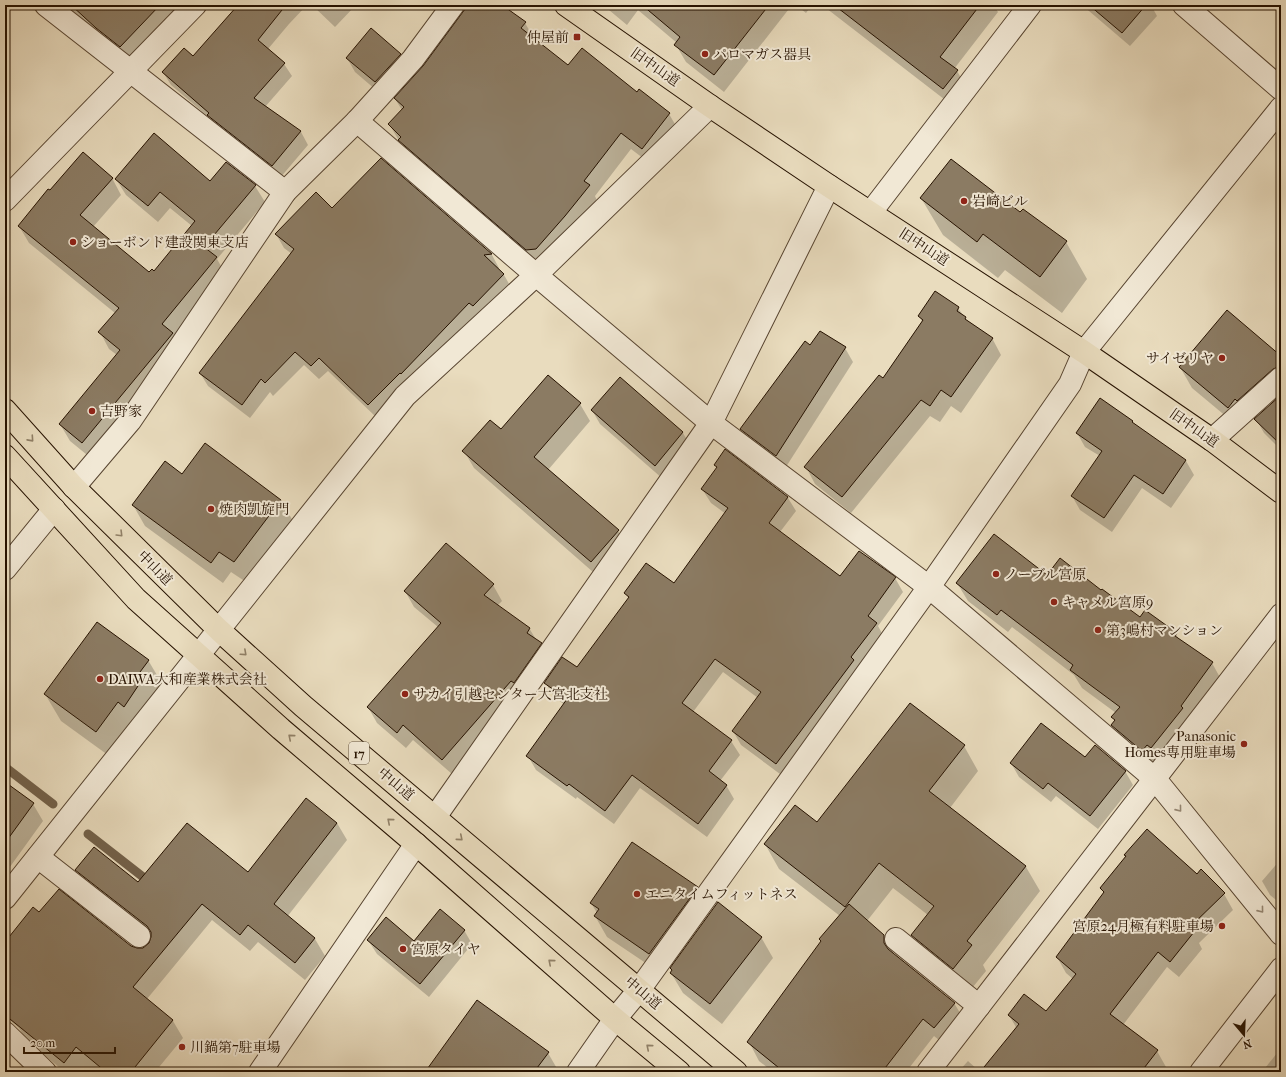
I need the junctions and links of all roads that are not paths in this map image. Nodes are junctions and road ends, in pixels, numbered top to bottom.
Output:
1 (46, 5) edge
2 (195, 5) edge
3 (453, 5) edge
4 (566, 5) edge
5 (1030, 5) edge
6 (1184, 5) edge
7 (131, 72) junction
8 (1281, 89) edge
9 (710, 106) junction
10 (1281, 108) edge
11 (357, 121) junction
12 (829, 186) junction
13 (285, 192) junction
14 (5, 200) edge
15 (871, 212) junction
16 (536, 275) junction
17 (1084, 352) junction
18 (1281, 378) edge
19 (5, 410) edge
20 (711, 423) junction
21 (1212, 440) junction
22 (5, 456) edge
23 (74, 486) junction
24 (1281, 492) edge
25 (54, 510) junction
26 (5, 569) edge
27 (929, 587) junction
28 (1281, 615) edge
29 (219, 630) junction
30 (200, 656) junction
31 (1154, 779) junction
32 (435, 817) junction
33 (416, 844) junction
34 (38, 857) junction
35 (5, 898) edge
36 (1281, 934) edge
37 (139, 936) dead end
38 (896, 939) dead end
39 (1281, 969) edge
40 (639, 990) junction
41 (979, 1006) junction
42 (615, 1019) junction
43 (5, 1033) edge
44 (45, 1072) edge
45 (260, 1072) edge
46 (578, 1072) edge
47 (680, 1072) edge
48 (736, 1072) edge
49 (928, 1072) edge
50 (1201, 1072) edge

1 - 7 street
2 - 7 street
3 - 11 street
4 - 9 main road, 旧中山道
5 - 15 street
6 - 8 street
7 - 13 street
7 - 14 street
9 - 12 main road, 旧中山道
9 - 16 street
10 - 17 street
11 - 13 street
11 - 16 street
12 - 15 main road, 旧中山道
12 - 20 street
13 - 23 street
15 - 17 main road, 旧中山道
16 - 20 street
16 - 29 street
17 - 21 main road, 旧中山道
17 - 27 street
18 - 21 street
19 -> 23 main road, 中山道 / 17
20 - 27 street
20 - 32 street
21 - 24 main road, 旧中山道
22 - 25 main road, 17
23 -> 29 main road, 中山道 / 17
25 - 26 street
25 - 30 main road, 17
27 - 31 street
27 - 40 street
28 - 31 street
29 - 30 street
29 -> 32 main road, 中山道 / 17
33 -> 30 main road, 17
30 - 34 street
31 -> 36 street
31 - 41 street
32 -> 40 main road, 中山道 / 17
42 -> 33 main road, 17
33 - 45 street
34 - 35 street
34 - 37 street
38 - 41 street
39 - 50 street
40 - 42 street
40 - 48 main road, 中山道 / 17
41 - 49 street
42 - 46 street
47 -> 42 main road, 17
43 - 44 street

